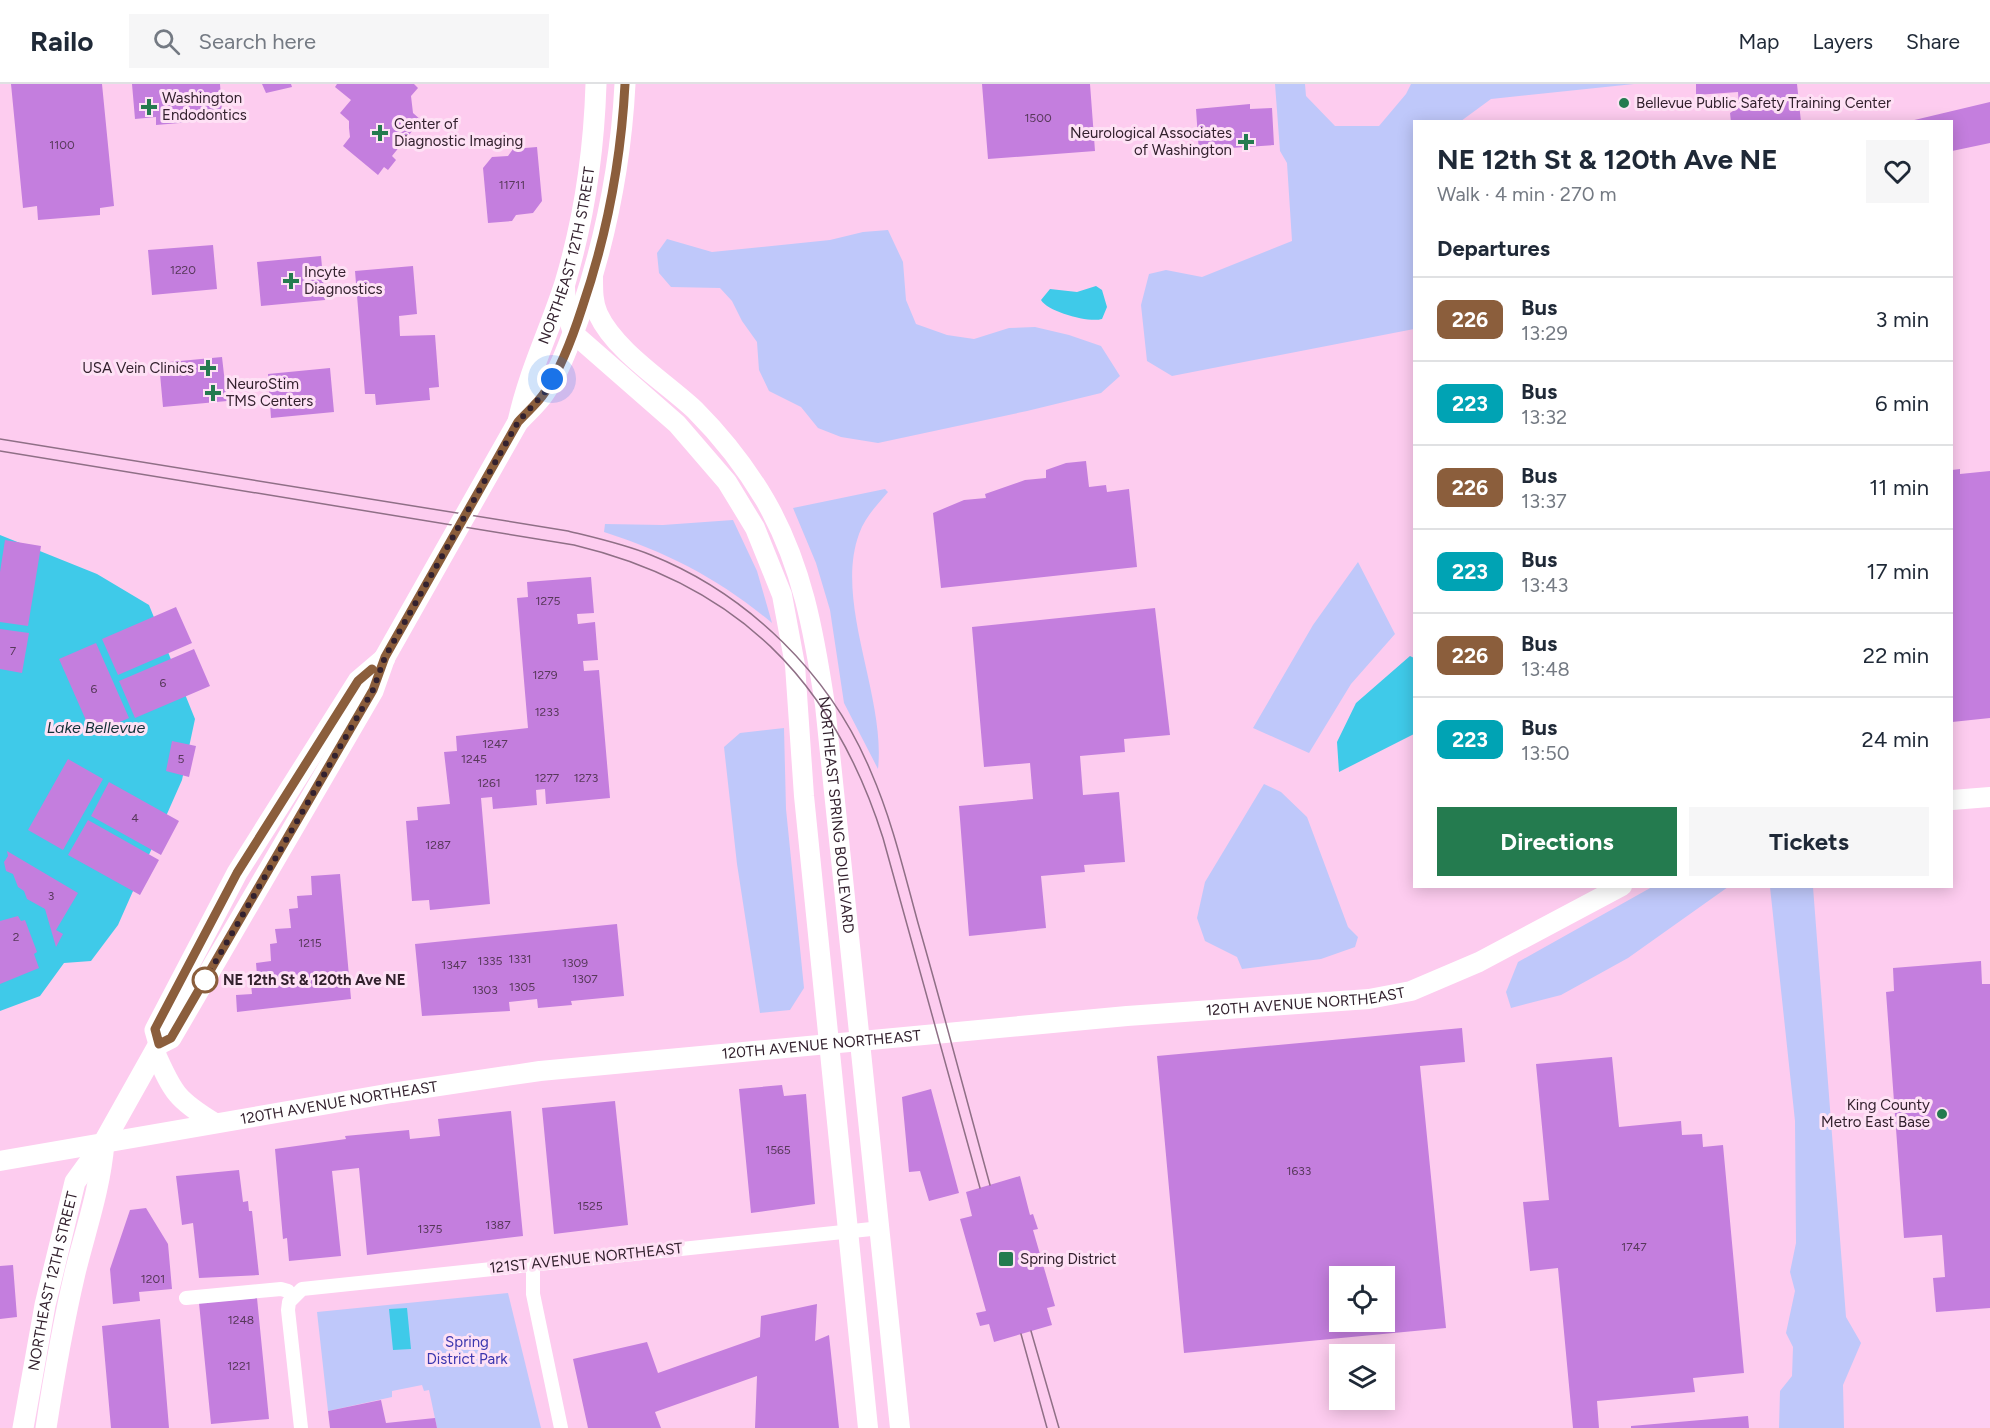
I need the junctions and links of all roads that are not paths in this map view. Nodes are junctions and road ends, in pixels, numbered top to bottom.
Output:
1 (596, 84) edge
2 (625, 84) edge
3 (593, 276) junction
4 (565, 281) junction
5 (573, 333) junction
6 (514, 429) junction
7 (1990, 796) edge
8 (1953, 800) edge
9 (1618, 888) edge
10 (861, 1042) junction
11 (829, 1045) junction
12 (157, 1048) junction
13 (215, 1123) junction
14 (104, 1142) junction
15 (0, 1161) edge
16 (881, 1228) junction
17 (848, 1232) junction
18 (533, 1264) junction
19 (291, 1293) junction
20 (186, 1298) dead end
21 (23, 1428) edge
22 (46, 1428) edge
23 (301, 1428) edge
24 (561, 1428) edge
25 (868, 1428) edge
26 (900, 1428) edge

1 - 4 main road, NORTHEAST 12TH STREET
2 - 3 main road, NORTHEAST 12TH STREET
3 - 5 main road, NORTHEAST 12TH STREET
3 - 10 street, NORTHEAST SPRING BOULEVARD
4 - 5 street
4 - 6 main road, NORTHEAST 12TH STREET
5 - 6 main road, NORTHEAST 12TH STREET
5 - 11 street, NORTHEAST SPRING BOULEVARD
6 - 12 main road, NORTHEAST 12TH STREET
7 - 8 street
9 - 10 street, 120TH AVENUE NORTHEAST
10 - 11 street, 120TH AVENUE NORTHEAST
10 - 16 street, NORTHEAST SPRING BOULEVARD
11 - 13 street, 120TH AVENUE NORTHEAST
11 - 17 street, NORTHEAST SPRING BOULEVARD
12 - 13 street
12 - 14 main road, NORTHEAST 12TH STREET
13 - 14 street, 120TH AVENUE NORTHEAST
14 - 15 street, 120TH AVENUE NORTHEAST
14 - 21 main road, NORTHEAST 12TH STREET
14 - 22 main road, NORTHEAST 12TH STREET
16 - 17 street, 121ST AVENUE NORTHEAST
16 - 26 street, NORTHEAST SPRING BOULEVARD
17 - 18 street, 121ST AVENUE NORTHEAST
17 - 25 street, NORTHEAST SPRING BOULEVARD
18 - 19 street, 121ST AVENUE NORTHEAST
18 - 24 street
19 - 20 street, 121ST AVENUE NORTHEAST
19 - 23 street

